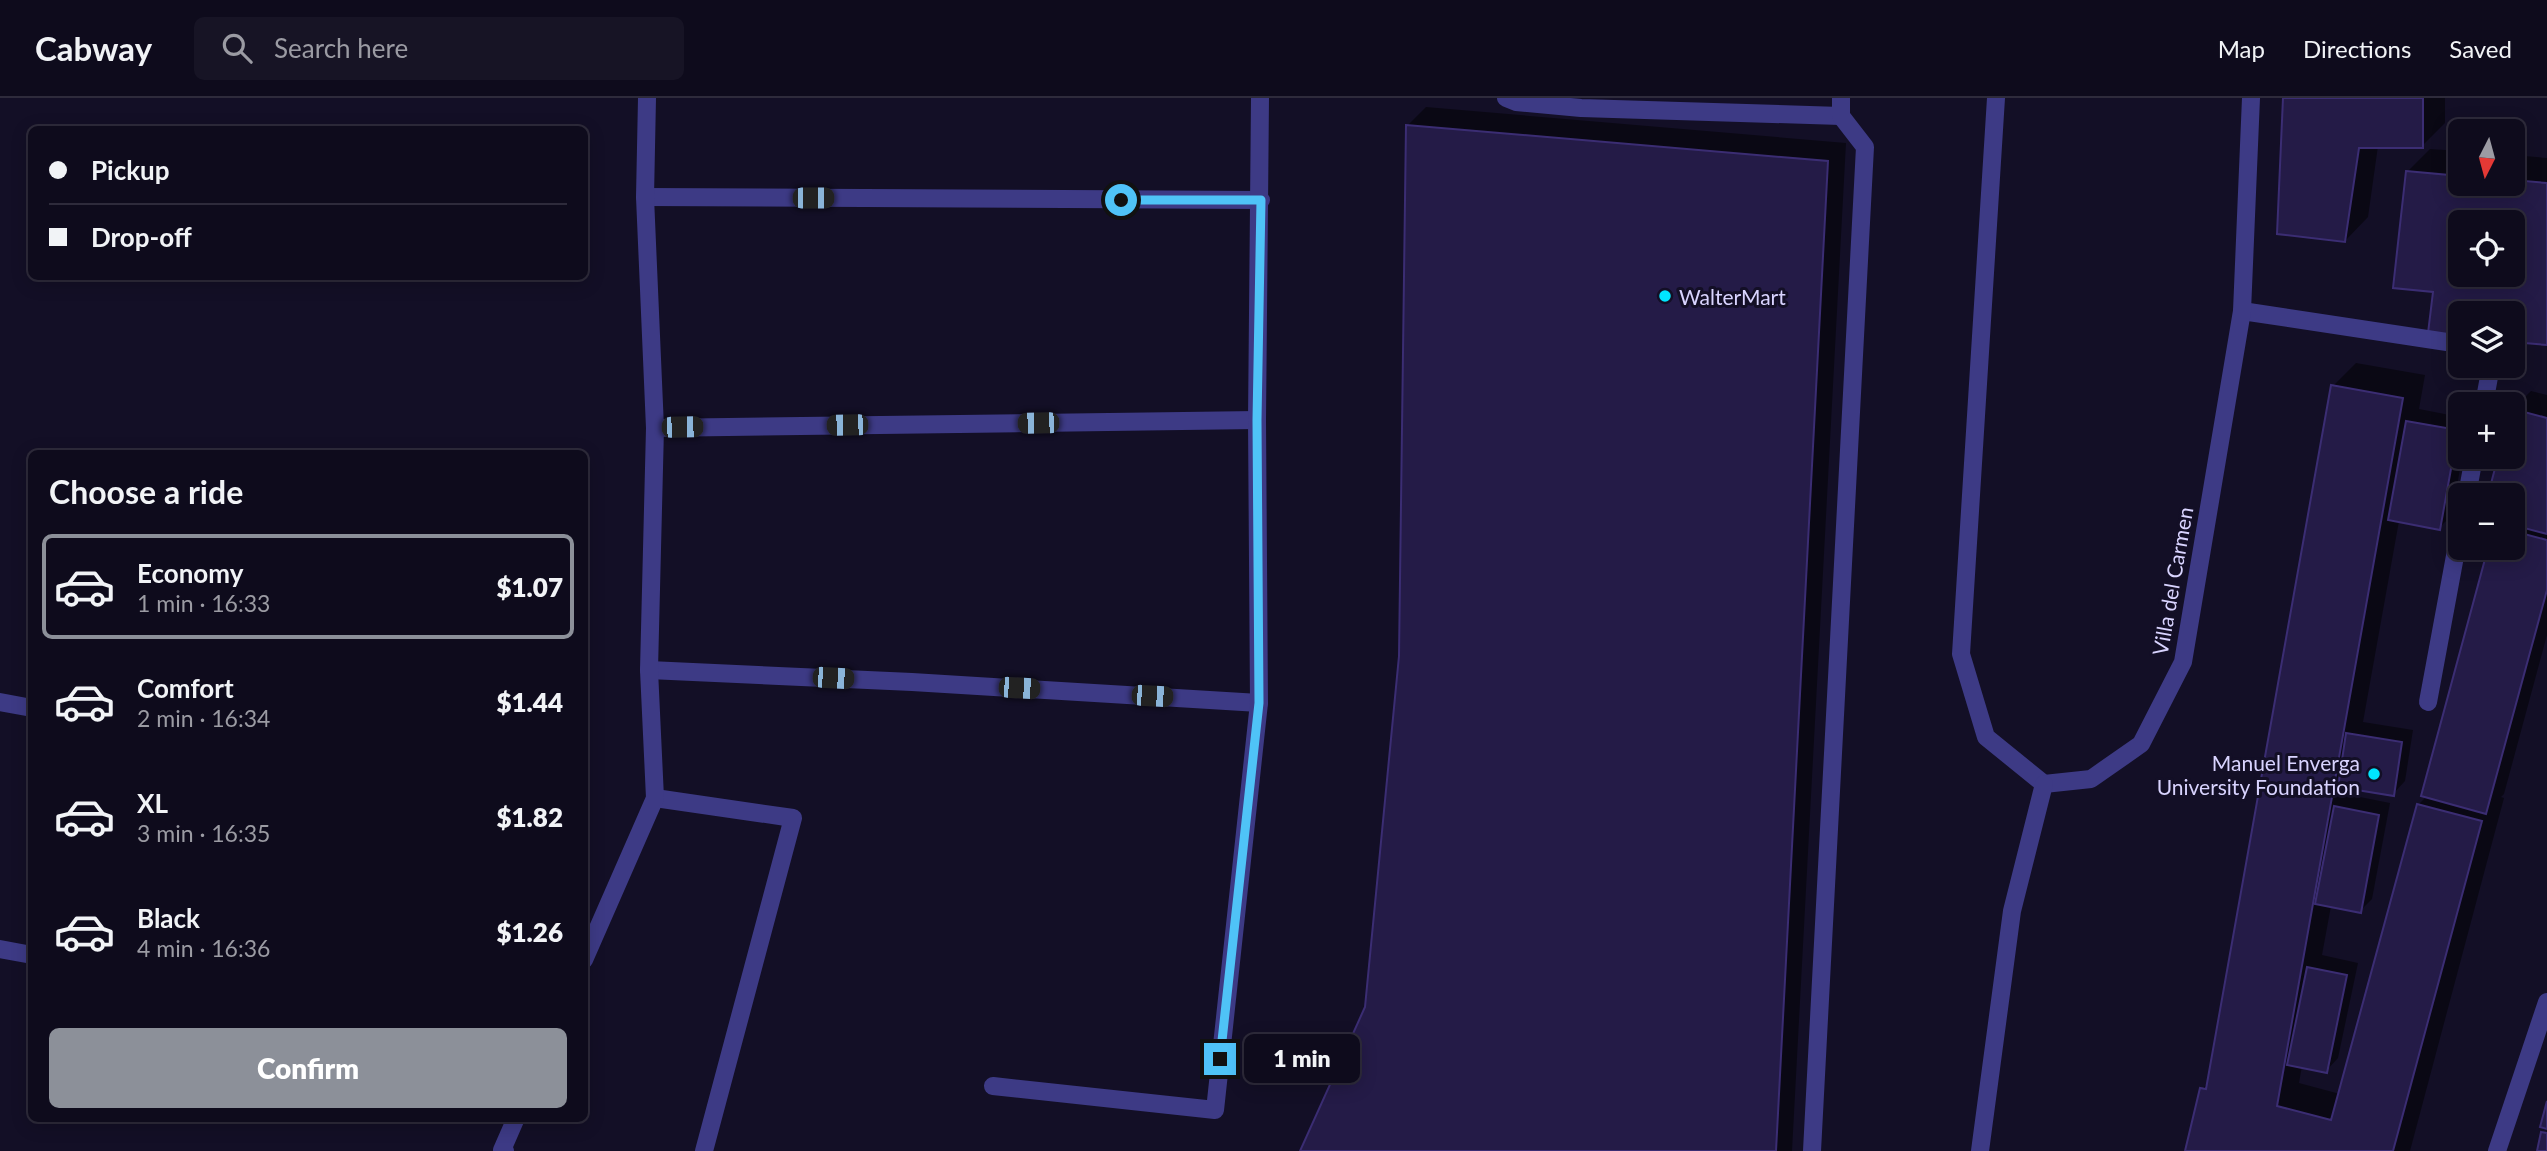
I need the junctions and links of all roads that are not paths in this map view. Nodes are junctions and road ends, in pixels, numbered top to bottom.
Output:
1 (647, 98) edge
2 (1260, 98) edge
3 (1506, 98) edge
4 (1996, 98) edge
5 (2251, 98) edge
6 (1841, 107) edge
7 (645, 197) junction
8 (1261, 200) junction
9 (2242, 311) junction
10 (2448, 342) edge
11 (1257, 420) junction
12 (655, 428) junction
13 (2454, 560) edge
14 (649, 670) junction
15 (0, 702) edge
16 (2428, 702) dead end
17 (1259, 703) junction
18 (28, 708) edge
19 (2044, 784) junction
20 (654, 798) junction
21 (0, 949) edge
22 (588, 951) edge
23 (28, 954) edge
24 (2547, 1002) edge
25 (993, 1086) dead end
26 (514, 1122) edge
27 (505, 1151) edge
28 (704, 1151) edge
29 (1812, 1151) edge
30 (1980, 1151) edge
31 (2497, 1151) edge

1 - 7 street
2 - 8 street
3 - 6 street
4 - 19 street
5 - 9 street, Villa del Carmen
6 - 29 street
7 - 8 street
7 - 12 street
8 - 11 street
9 - 10 street
9 - 19 street, Villa del Carmen
11 - 12 street
11 - 17 street
12 - 14 street
13 - 16 street
14 - 17 street
14 - 20 street
15 - 18 street
17 - 25 street
19 - 30 street
20 - 22 street
20 - 28 street
21 - 23 street
24 - 31 street
26 - 27 street

